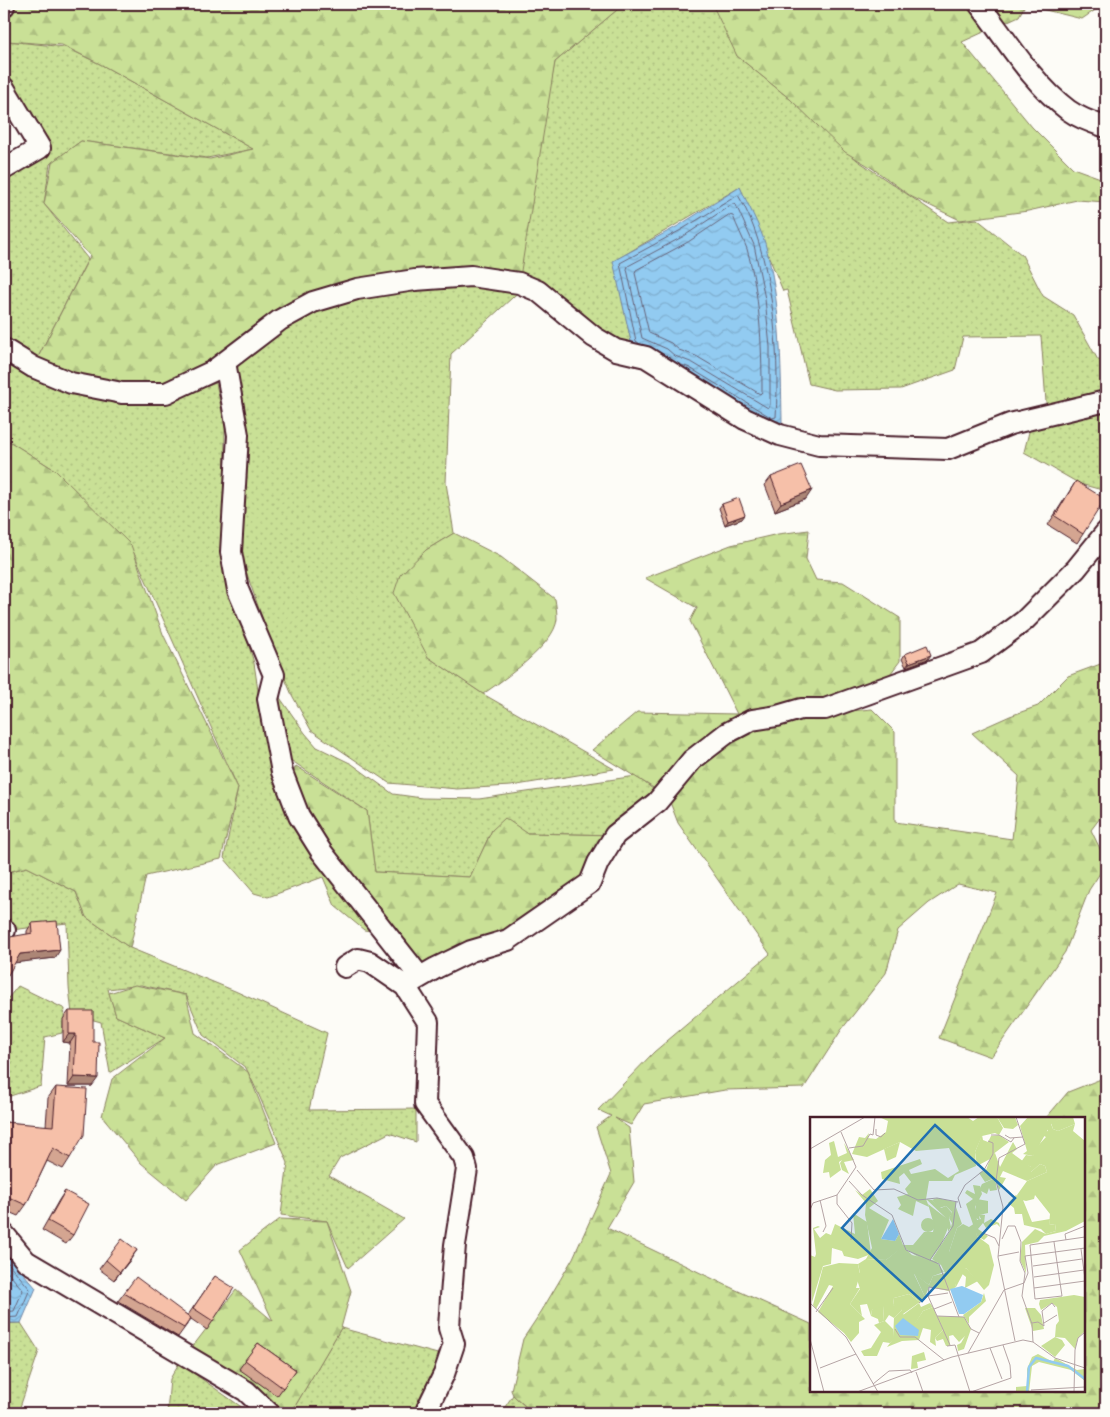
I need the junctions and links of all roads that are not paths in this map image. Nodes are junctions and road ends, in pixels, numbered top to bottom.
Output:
1 (979, 4) edge
2 (4, 88) edge
3 (1106, 127) edge
4 (4, 169) edge
5 (4, 349) edge
6 (225, 362) junction
7 (1106, 401) edge
8 (1106, 532) edge
9 (345, 967) dead end
10 (413, 982) junction
11 (4, 1234) edge
12 (269, 1413) edge
13 (427, 1413) edge

1 - 3 street
2 - 4 street
5 - 6 street
6 - 7 street
6 - 10 street
8 - 10 street
9 - 10 street
10 - 13 street
11 - 12 street

